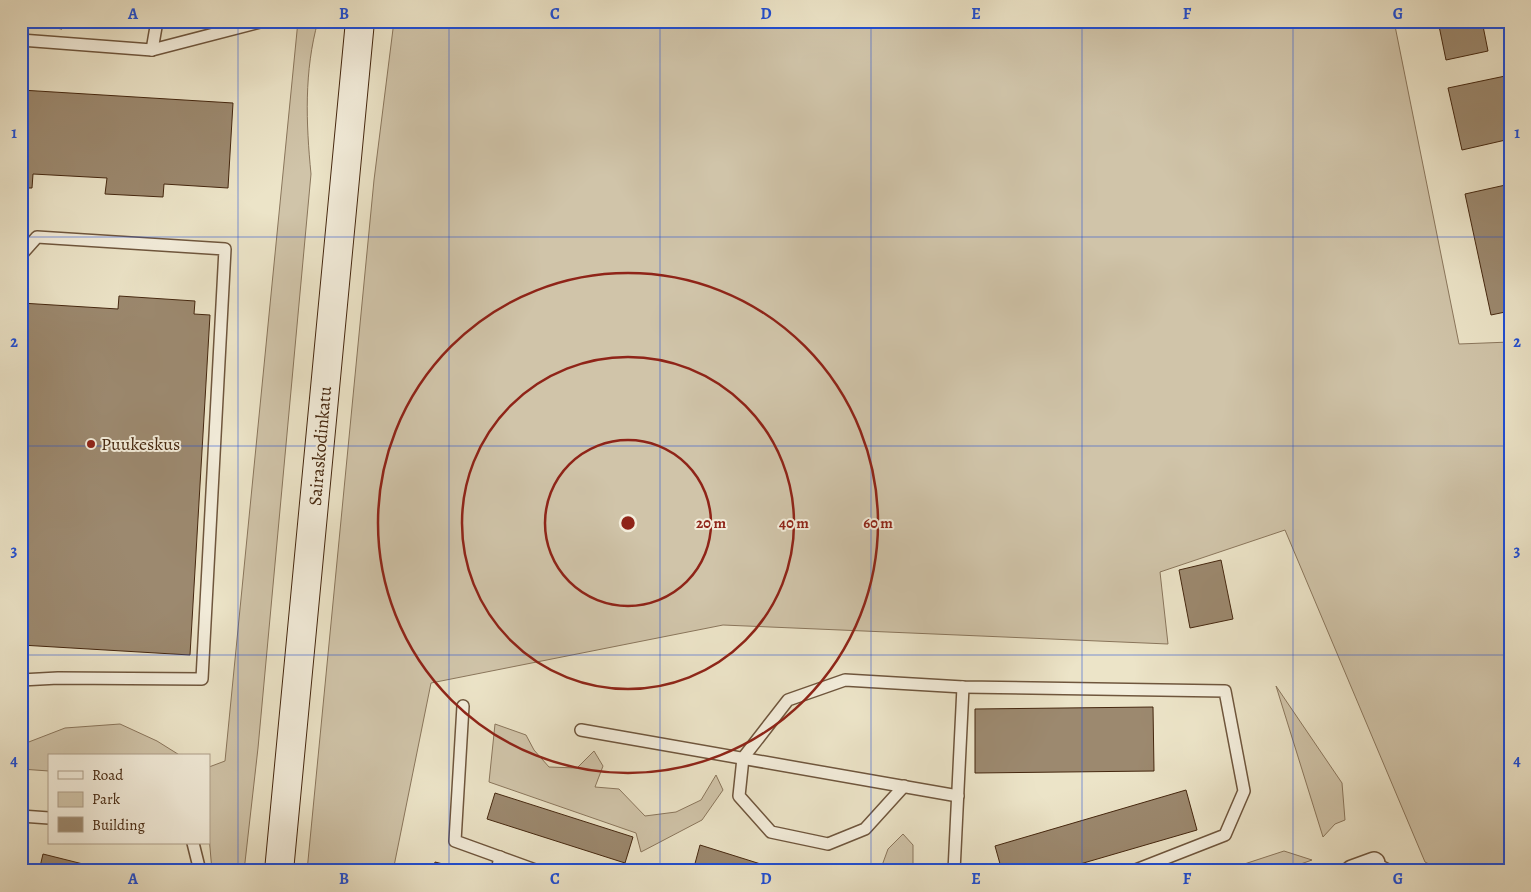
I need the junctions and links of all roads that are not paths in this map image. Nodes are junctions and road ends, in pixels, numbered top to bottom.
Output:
1 (157, 21) edge
2 (264, 21) edge
3 (360, 21) edge
4 (21, 40) edge
5 (152, 50) junction
6 (21, 255) edge
7 (21, 680) edge
8 (963, 687) junction
9 (463, 706) dead end
10 (581, 730) dead end
11 (743, 758) junction
12 (904, 786) junction
13 (958, 796) junction
14 (21, 816) edge
15 (48, 818) edge
16 (193, 844) edge
17 (500, 857) junction
18 (1382, 867) edge
19 (200, 871) edge
20 (279, 871) edge
21 (497, 871) edge
22 (538, 871) edge
23 (954, 871) edge
24 (1133, 871) edge
25 (1352, 871) edge

1 - 5 lane
2 - 5 lane
3 - 20 main road, Sairaskodinkatu
4 - 5 lane
6 - 7 lane
8 - 11 lane
8 - 13 lane
8 - 24 lane
9 - 17 lane
10 - 11 lane
11 - 12 lane
11 - 12 lane
12 - 13 lane
13 - 23 lane
14 - 15 lane
16 - 19 lane
17 - 21 lane
17 - 22 lane
18 - 25 street

